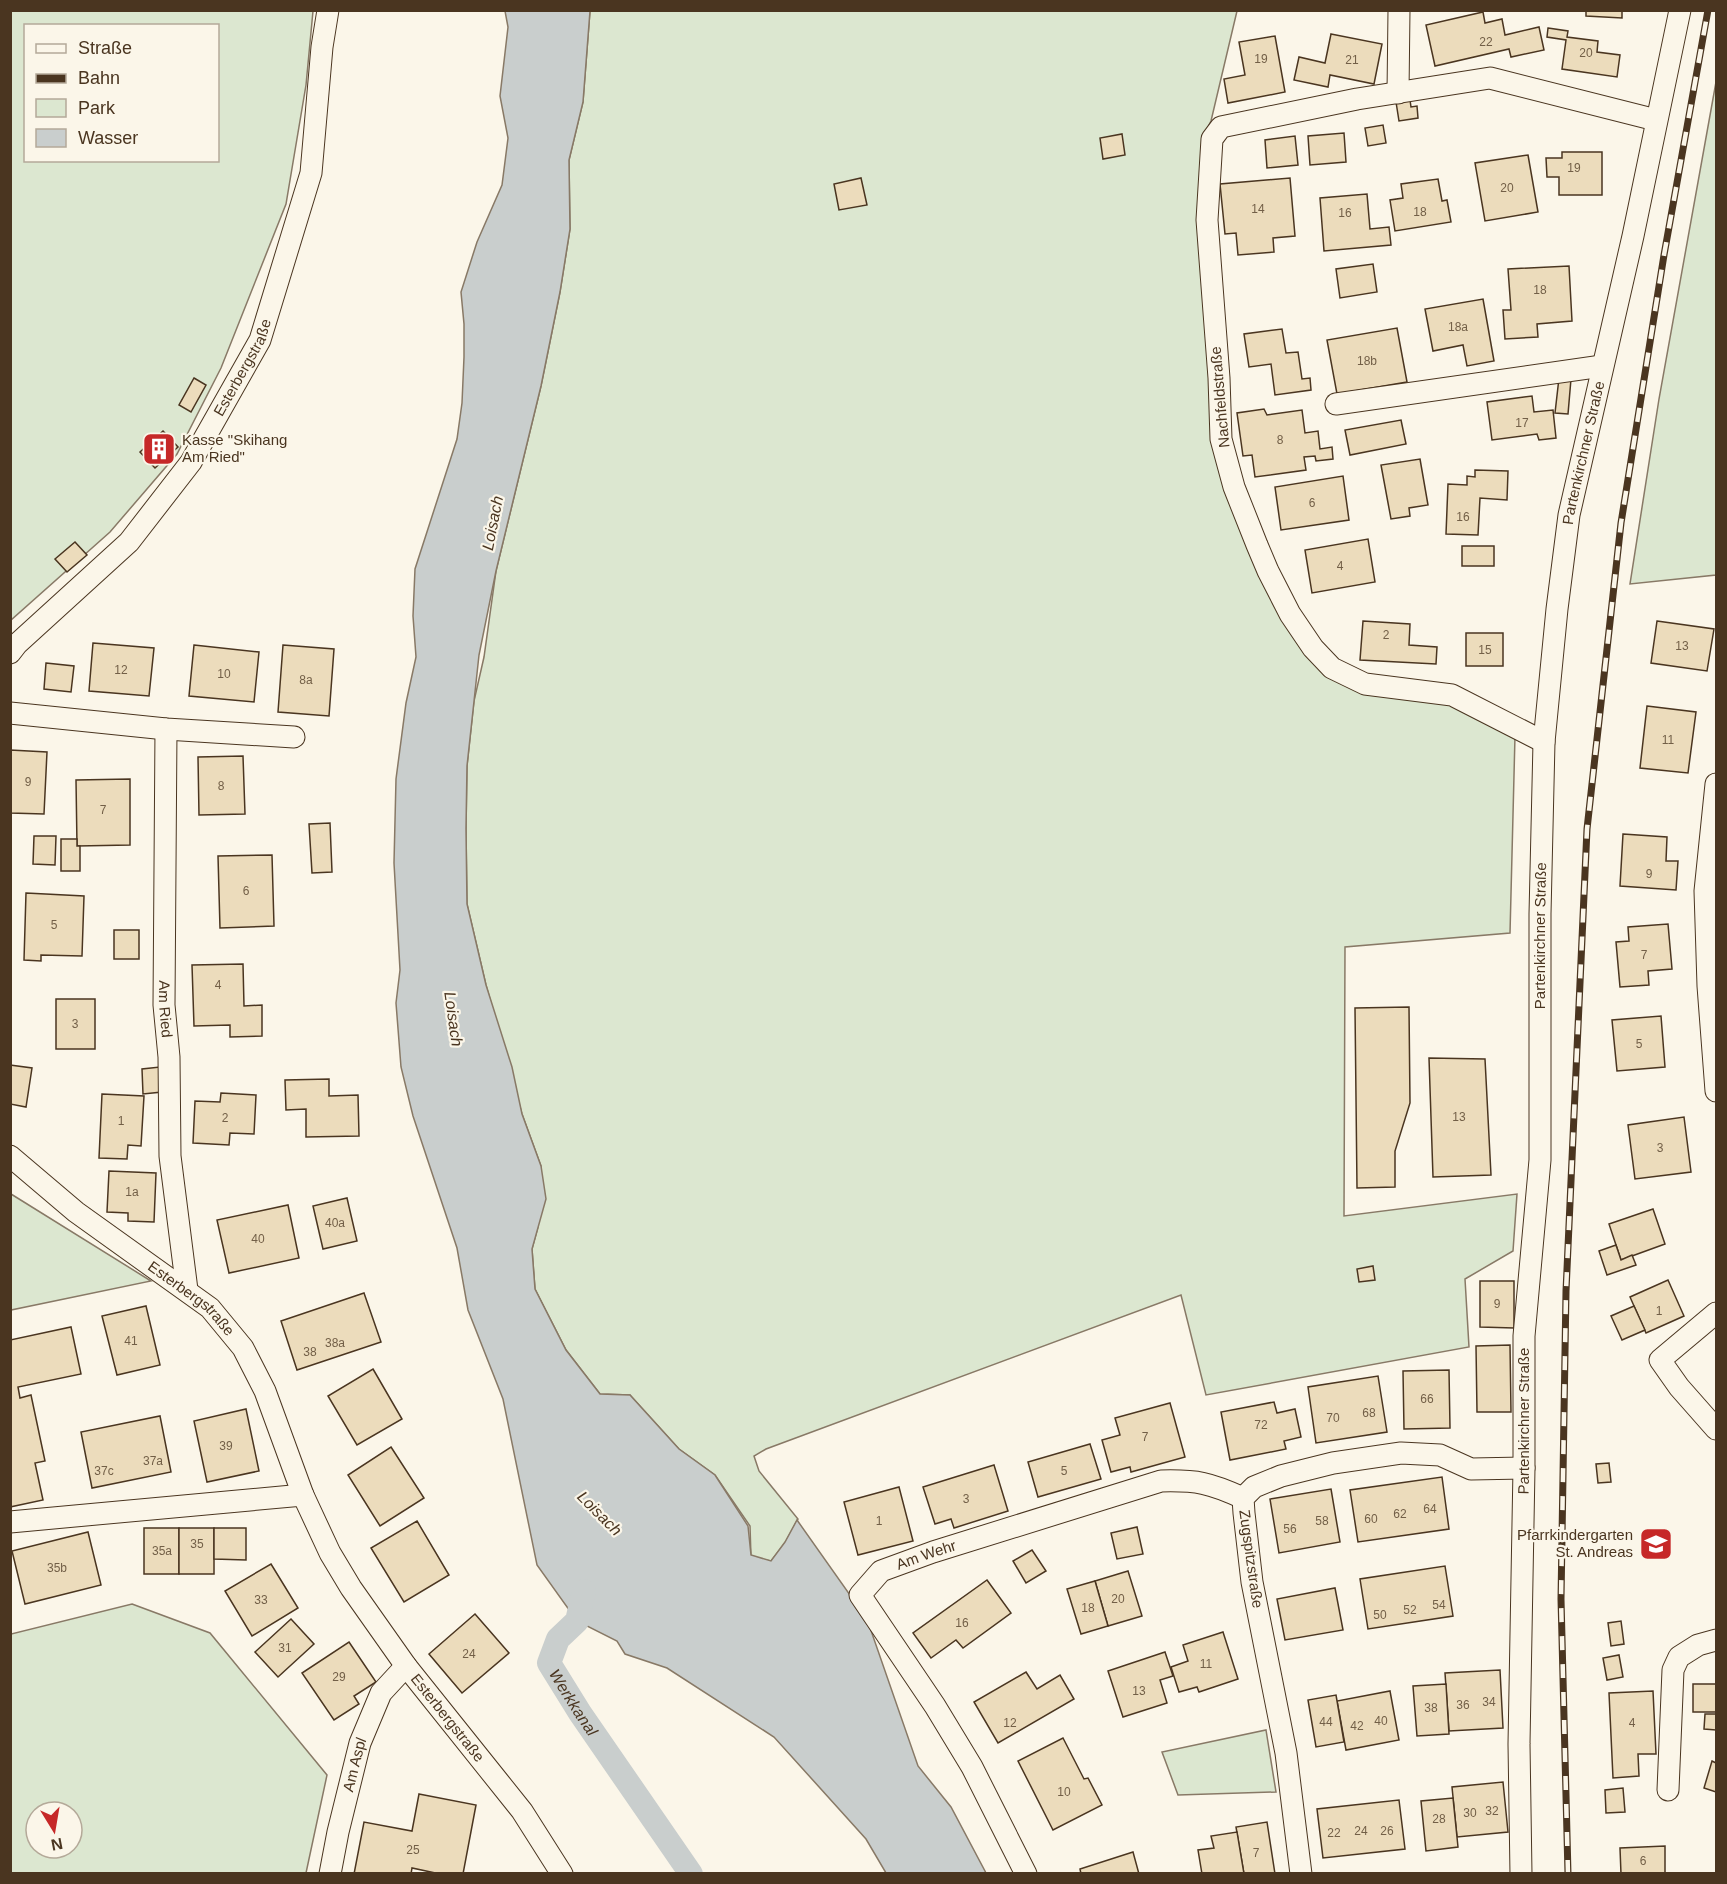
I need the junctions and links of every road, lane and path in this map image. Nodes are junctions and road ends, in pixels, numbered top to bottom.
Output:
1 (328, 10) edge
2 (1399, 10) edge
3 (1680, 10) edge
4 (1398, 93) junction
5 (1656, 120) junction
6 (1602, 366) junction
7 (1336, 404) dead end
8 (10, 653) edge
9 (10, 713) edge
10 (166, 729) junction
11 (294, 737) dead end
12 (1545, 742) junction
13 (1716, 784) edge
14 (1711, 891) edge
15 (1716, 1091) edge
16 (10, 1156) edge
17 (187, 1290) junction
18 (1716, 1313) edge
19 (1716, 1429) edge
20 (1524, 1468) junction
21 (303, 1495) junction
22 (1243, 1497) junction
23 (10, 1522) edge
24 (1716, 1640) edge
25 (406, 1666) junction
26 (1668, 1790) dead end
27 (330, 1874) edge
28 (562, 1874) edge
29 (1026, 1874) edge
30 (1301, 1874) edge
31 (1521, 1874) edge

1 - 8 street, Esterbergstraße
2 - 4 street
3 - 5 street, Partenkirchner Straße
4 - 5 street, Nachfeldstraße
4 - 12 street, Nachfeldstraße
5 - 6 street, Partenkirchner Straße
6 - 7 street
6 - 12 street, Partenkirchner Straße
9 - 10 street
10 - 11 street
10 - 17 street, Am Ried
12 - 20 street, Partenkirchner Straße
13 - 14 street
14 - 15 street
16 - 17 street, Esterbergstraße
17 - 21 street, Esterbergstraße
18 - 19 street
20 - 22 street, Zugspitzstraße
20 - 31 street, Partenkirchner Straße
21 - 23 street
21 - 25 street, Esterbergstraße
22 - 29 street, Am Wehr
22 - 30 street, Zugspitzstraße
24 - 26 street
25 - 27 street, Am Aspl
25 - 28 street, Esterbergstraße

